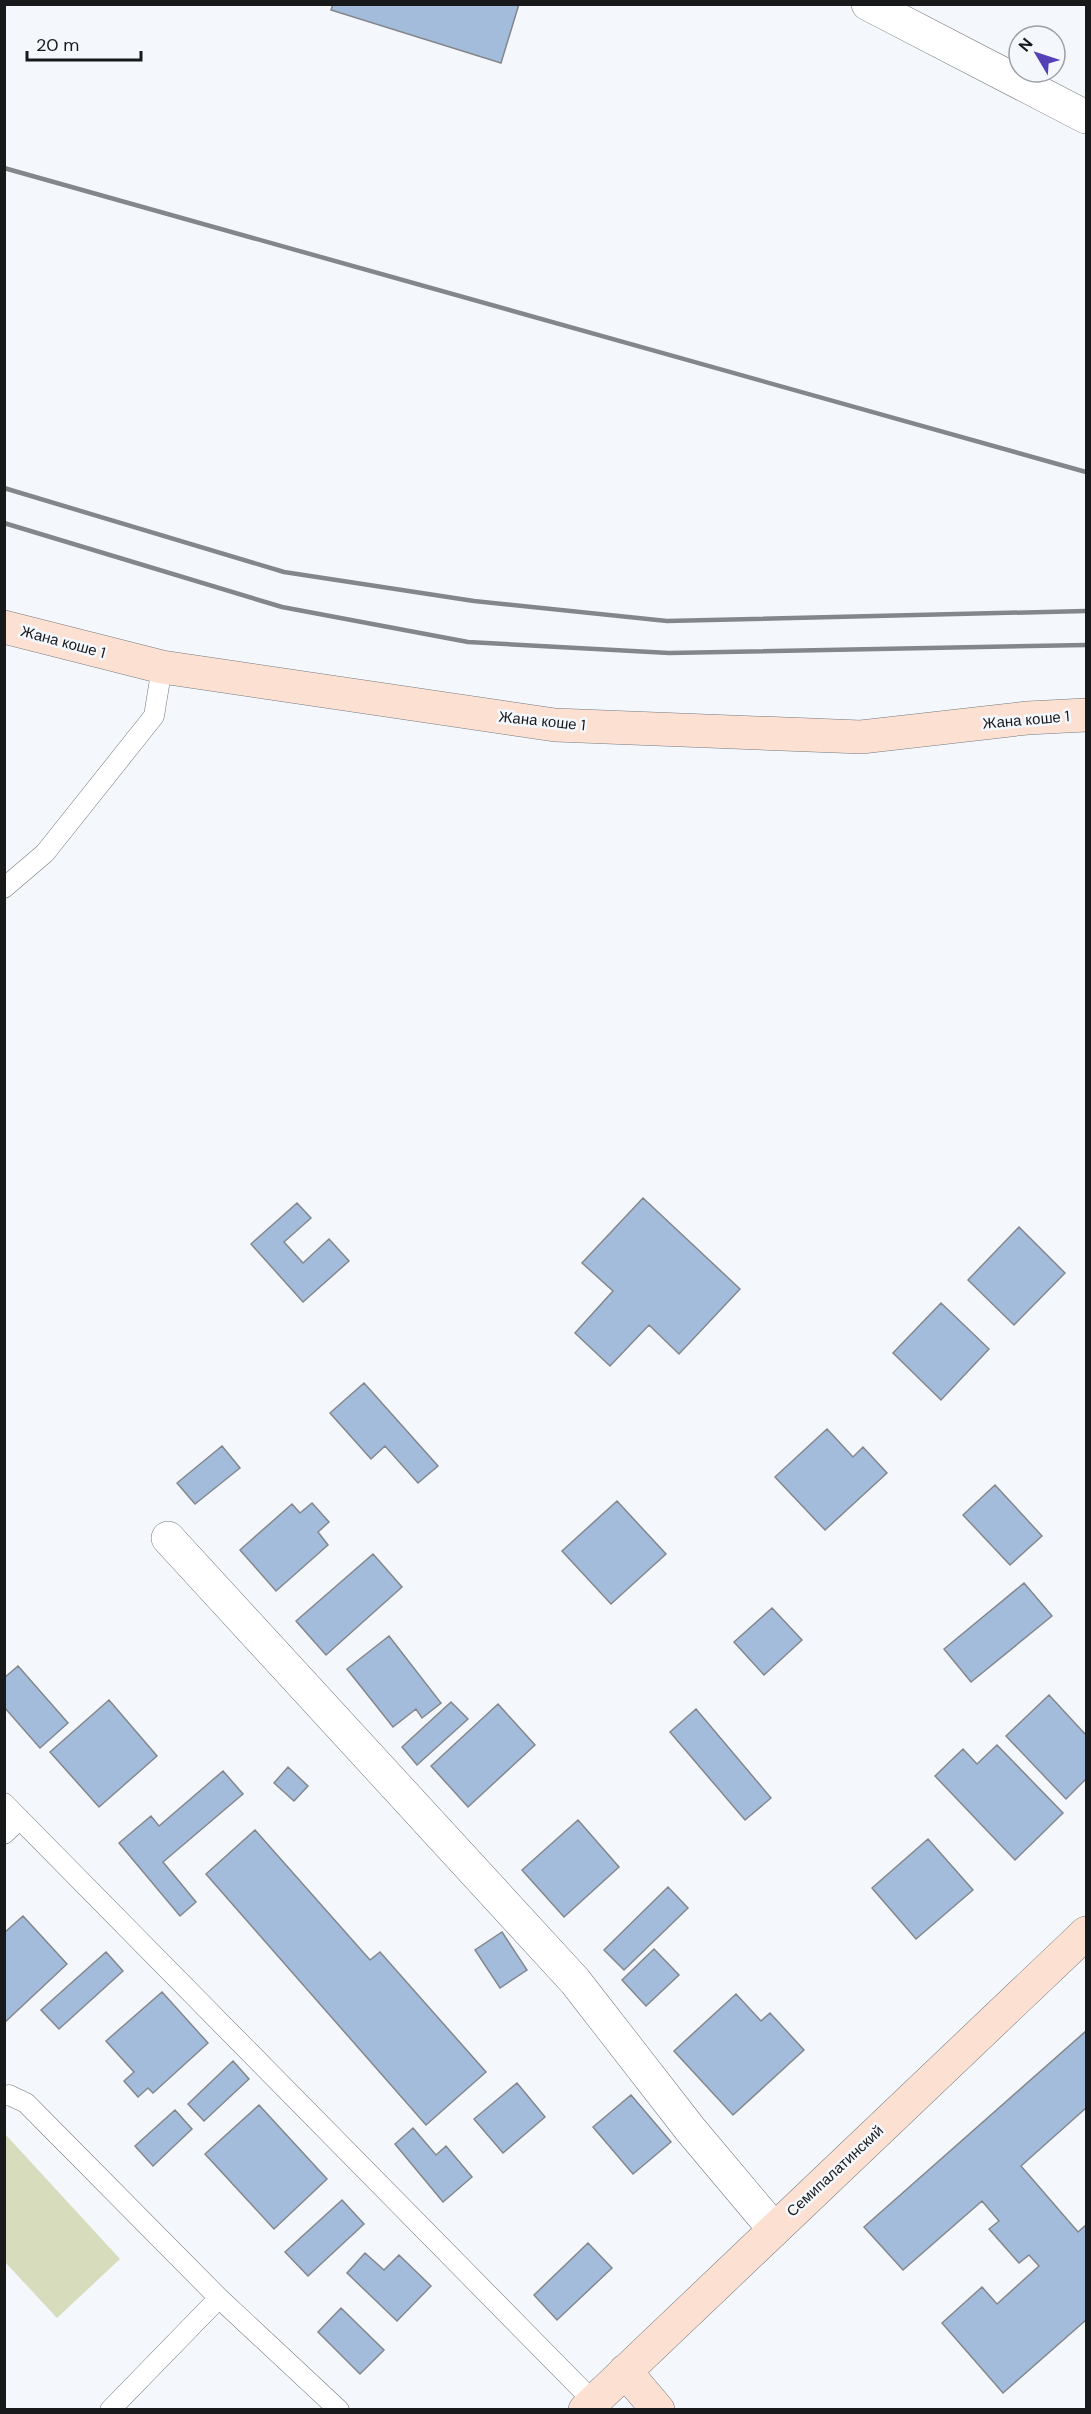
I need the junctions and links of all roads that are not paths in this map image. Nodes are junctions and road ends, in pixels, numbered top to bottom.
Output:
1 (868, 4) edge
2 (1086, 117) edge
3 (4, 627) edge
4 (162, 667) junction
5 (1086, 715) edge
6 (4, 888) edge
7 (168, 1538) dead end
8 (4, 1803) edge
9 (20, 1819) junction
10 (4, 1834) edge
11 (1086, 1933) edge
12 (4, 2096) edge
13 (774, 2229) junction
14 (219, 2298) junction
15 (625, 2371) junction
16 (589, 2405) edge
17 (110, 2409) edge
18 (339, 2409) edge
19 (658, 2409) edge

1 - 2 street
3 - 4 street, Жана коше 1
4 - 5 street, Жана коше 1
4 - 6 lane
7 - 13 street
8 - 9 lane
9 - 10 lane
9 - 16 lane
11 - 13 street, Семипалатинский
12 - 14 lane
13 - 15 street, Семипалатинский
14 - 17 lane
14 - 18 lane
15 - 16 street, Семипалатинский
15 - 19 street

